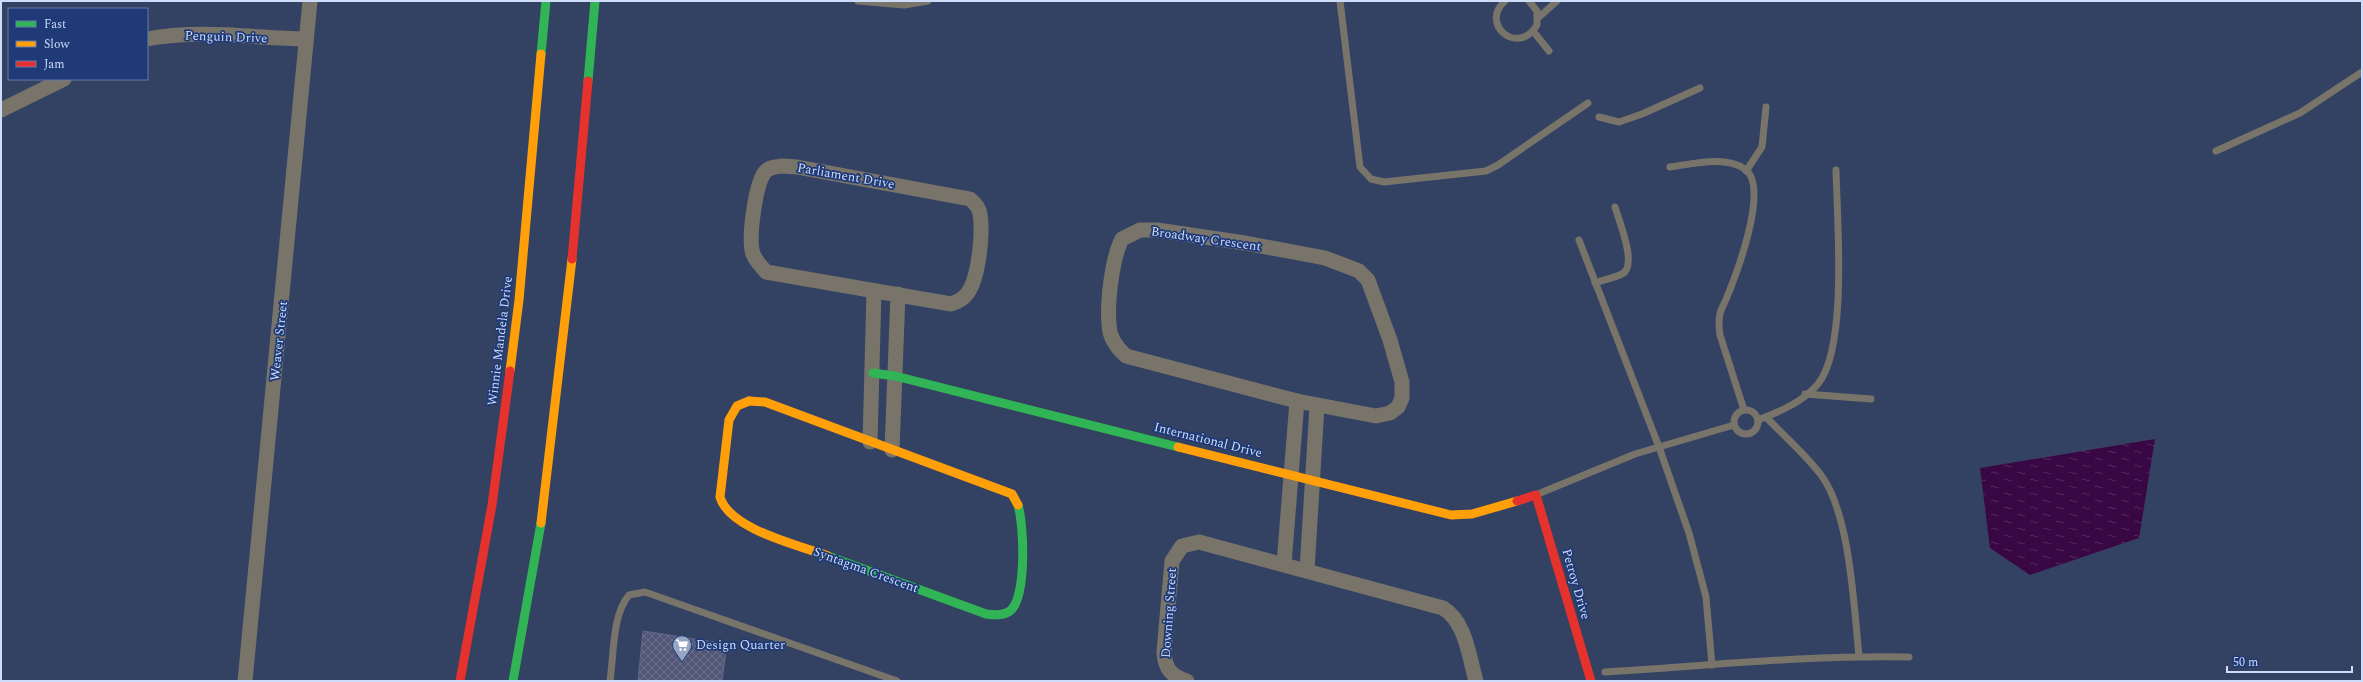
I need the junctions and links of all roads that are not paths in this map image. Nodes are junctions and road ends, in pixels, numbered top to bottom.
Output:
1 (310, 1) edge
2 (546, 1) edge
3 (595, 1) edge
4 (858, 1) edge
5 (928, 1) edge
6 (1340, 1) edge
7 (1529, 1) edge
8 (1557, 1) edge
9 (1500, 2) edge
10 (1538, 18) junction
11 (1533, 31) junction
12 (148, 39) edge
13 (306, 39) junction
14 (1549, 51) dead end
15 (2362, 72) edge
16 (62, 80) edge
17 (1700, 88) dead end
18 (1588, 103) dead end
19 (1766, 107) dead end
20 (1, 110) edge
21 (1599, 117) dead end
22 (2216, 151) dead end
23 (1670, 167) dead end
24 (1746, 170) junction
25 (1836, 170) dead end
26 (1615, 207) dead end
27 (1579, 240) dead end
28 (1595, 283) junction
29 (874, 291) junction
30 (898, 294) junction
31 (873, 373) junction
32 (896, 376) junction
33 (1805, 394) junction
34 (1871, 399) dead end
35 (1297, 401) junction
36 (1318, 406) junction
37 (1744, 410) junction
38 (1766, 417) junction
39 (1758, 420) junction
40 (1734, 425) junction
41 (870, 442) junction
42 (1659, 447) junction
43 (892, 450) junction
44 (1291, 474) junction
45 (1312, 479) junction
46 (1536, 495) junction
47 (1284, 564) junction
48 (1307, 570) junction
49 (1860, 656) junction
50 (1909, 657) dead end
51 (1712, 665) junction
52 (1605, 672) dead end
53 (245, 681) edge
54 (460, 681) edge
55 (513, 681) edge
56 (610, 681) edge
57 (897, 681) edge
58 (1187, 681) edge
59 (1476, 681) edge
60 (1591, 681) edge

1 - 13 street, Weaver Street
2 - 54 street, Winnie Mandela Drive
3 - 55 street
4 - 5 lane
6 - 18 lane
7 - 10 lane
8 - 10 lane
9 - 11 lane
10 - 11 lane
11 - 14 lane
12 - 13 street, Penguin Drive
13 - 53 street, Weaver Street
15 - 22 lane
16 - 20 street
17 - 21 lane
19 - 24 lane
23 - 24 lane
24 - 37 lane
25 - 33 lane
26 - 28 lane
27 - 28 lane
28 - 42 lane
29 - 30 street, Parliament Drive
29 - 30 street, Parliament Drive
29 - 31 street
30 - 32 street
31 - 32 street, International Drive
31 - 41 street
32 - 43 street
32 - 44 street, International Drive
33 - 34 lane
33 - 38 lane
35 - 36 street, Broadway Crescent
35 - 36 street, Broadway Crescent
35 - 44 street
36 - 45 street
37 - 39 lane
37 - 40 lane
38 - 39 lane
38 - 49 lane
39 - 40 lane
40 - 42 lane
41 - 43 street, Syntagma Crescent
41 - 43 street, Syntagma Crescent
42 - 46 lane
42 - 51 lane
44 - 45 street, International Drive
44 - 47 street
45 - 46 street, International Drive
45 - 48 street
46 - 60 street, Petroy Drive
47 - 48 street, Downing Street
47 - 58 street, Downing Street
48 - 59 street, Downing Street
49 - 50 lane
49 - 51 lane
51 - 52 lane
56 - 57 lane

